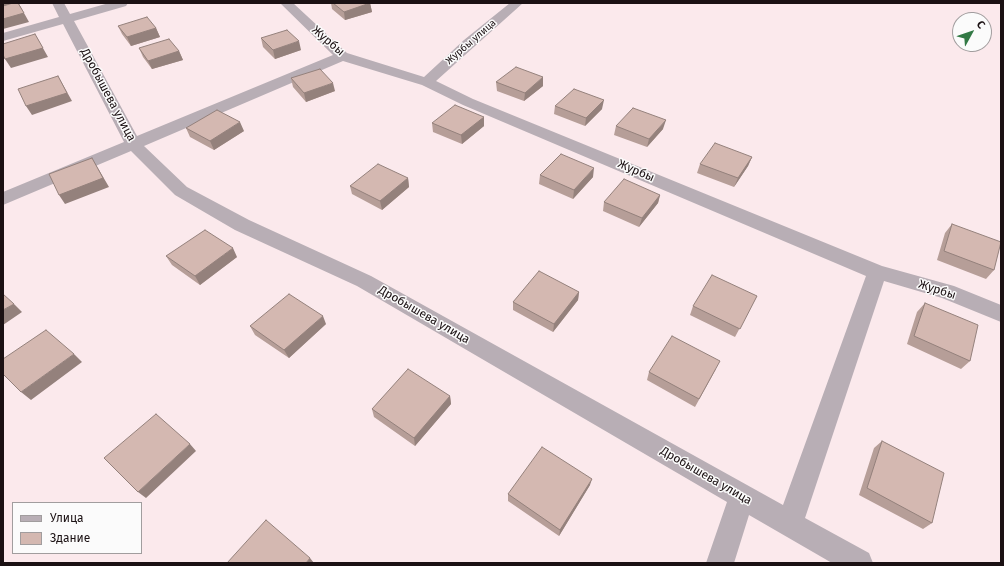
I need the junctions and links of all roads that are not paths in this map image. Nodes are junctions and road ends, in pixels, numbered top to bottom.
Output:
1 (58, 3) edge
2 (122, 3) edge
3 (286, 3) edge
4 (517, 3) edge
5 (67, 18) junction
6 (3, 37) edge
7 (342, 56) junction
8 (427, 82) junction
9 (133, 144) junction
10 (3, 199) edge
11 (877, 272) junction
12 (1001, 314) edge
13 (742, 497) junction
14 (790, 523) junction
15 (720, 563) edge
16 (859, 563) edge

1 - 5 street, Дробышева улица
2 - 5 street
3 - 7 street, Журбы
4 - 8 street, Журбы улица
5 - 6 street
5 - 9 street, Дробышева улица
7 - 8 street, Журбы
7 - 9 street
8 - 11 street, Журбы
9 - 10 street
9 - 13 street, Дробышева улица
11 - 12 street, Журбы
11 - 14 street
13 - 14 street, Дробышева улица
13 - 15 street
14 - 16 street, Дробышева улица

